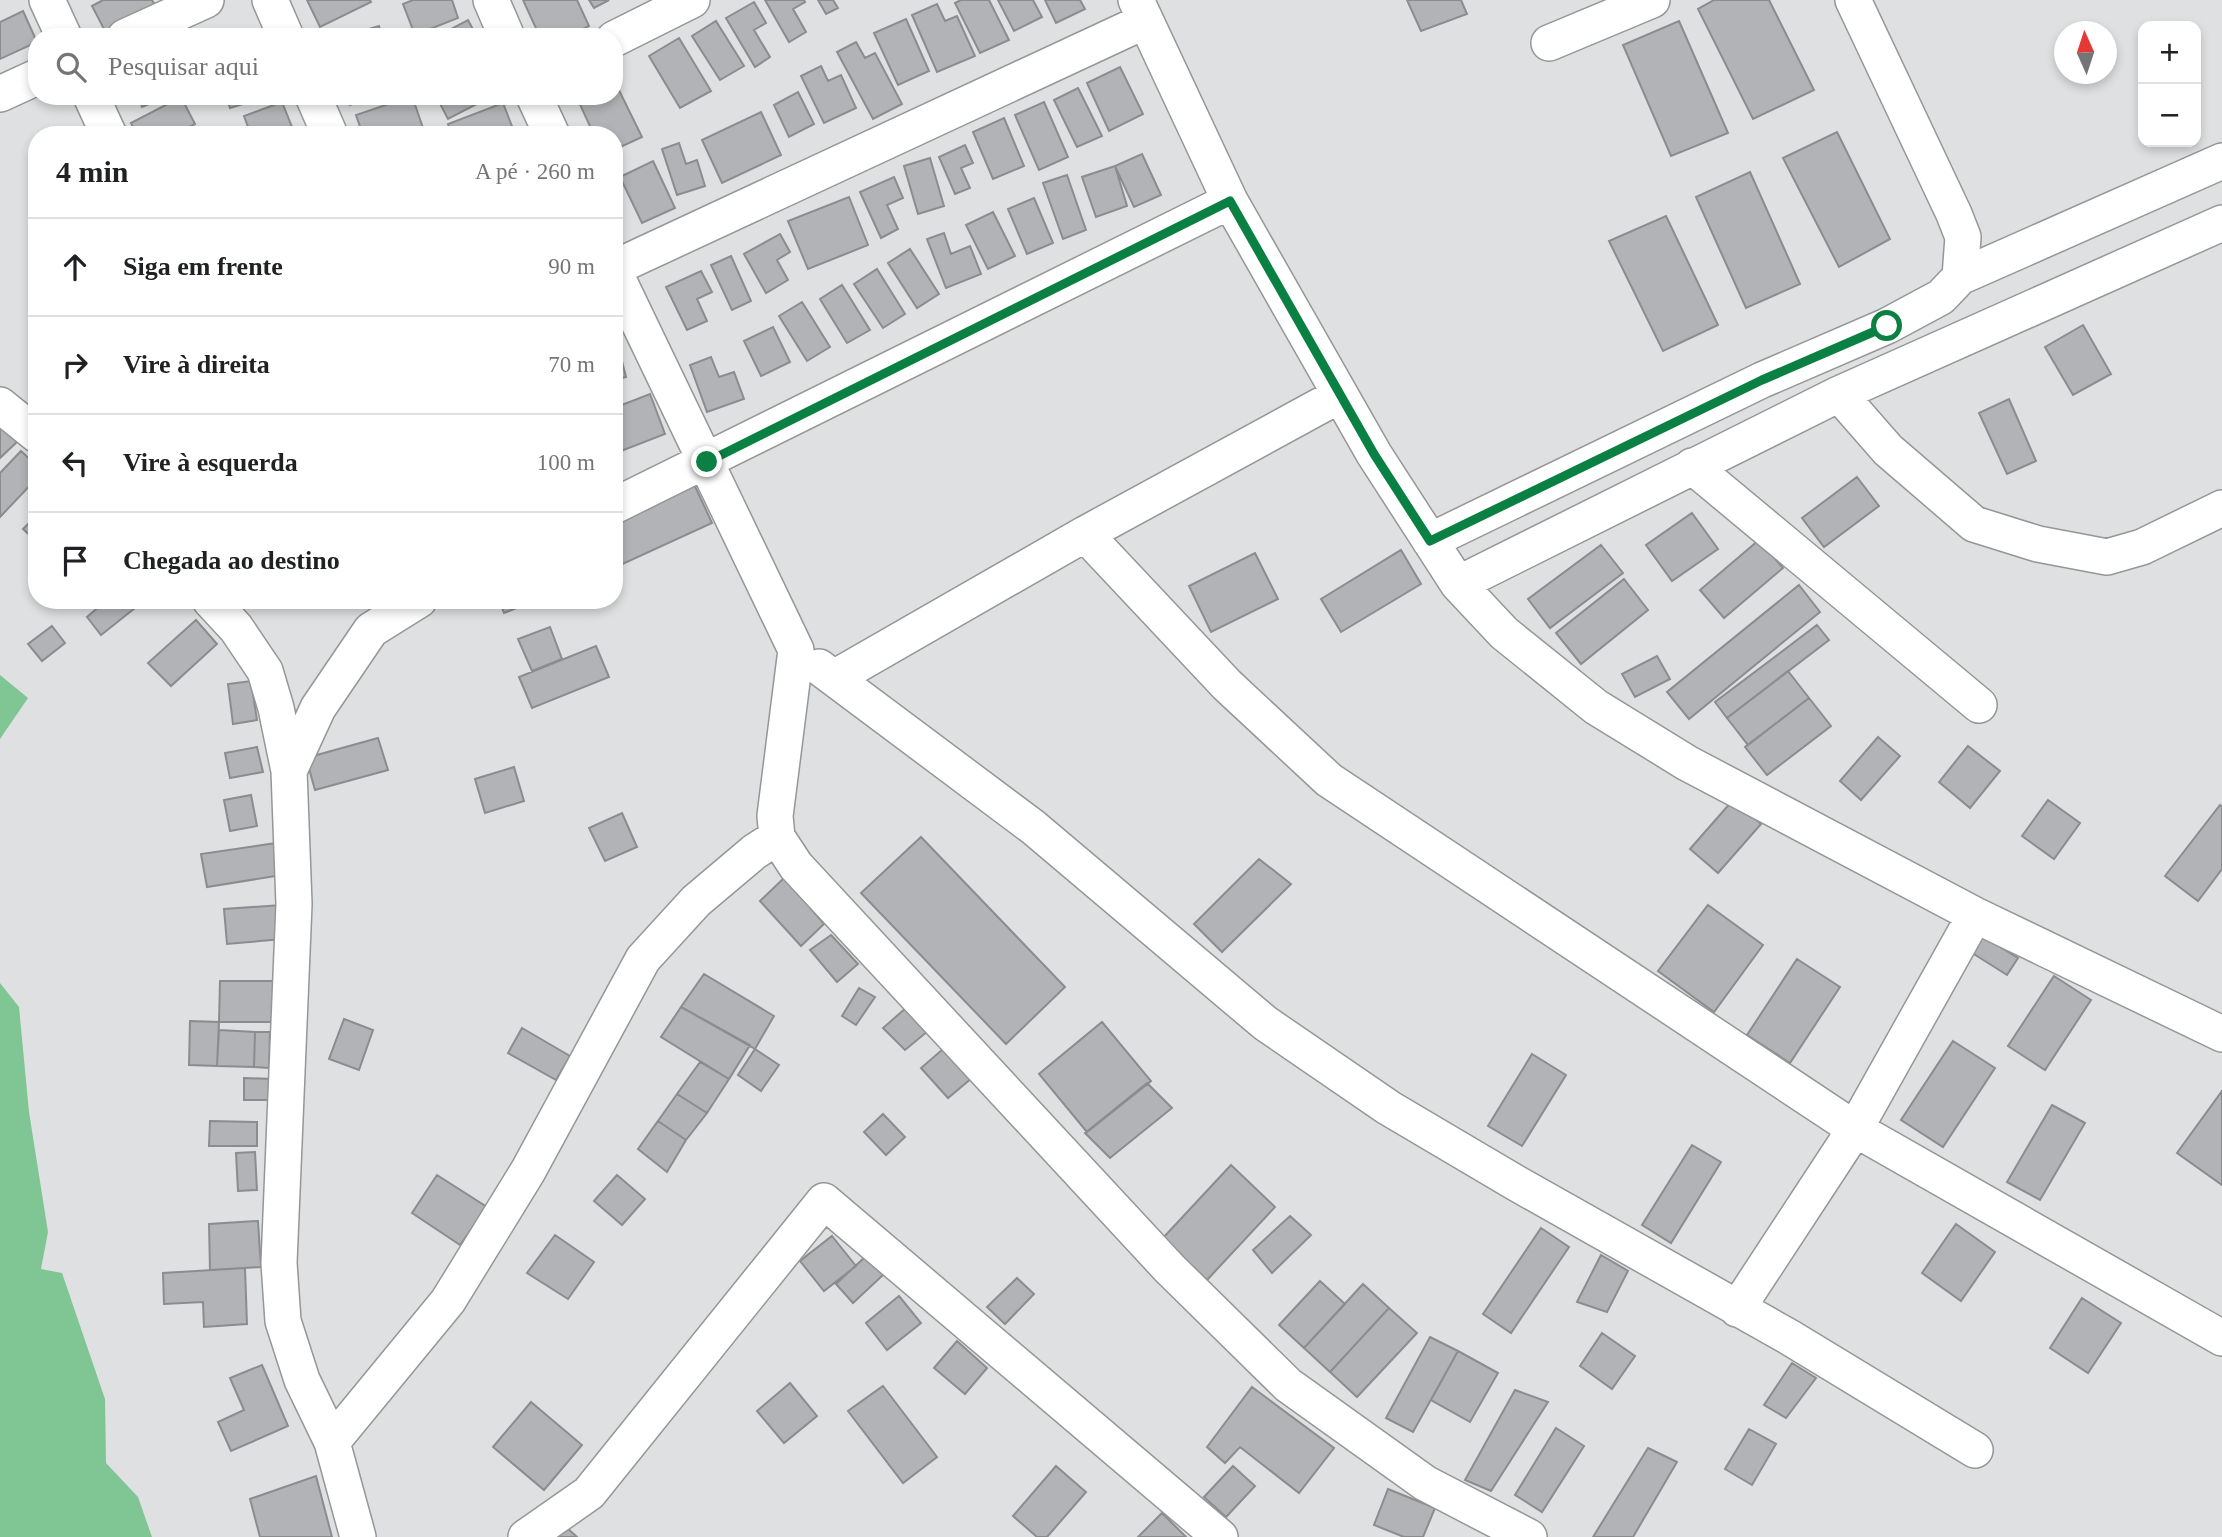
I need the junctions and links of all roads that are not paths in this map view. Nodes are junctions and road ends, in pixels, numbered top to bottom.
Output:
1 (47, 0) edge
2 (206, 0) edge
3 (270, 0) edge
4 (491, 0) edge
5 (692, 0) edge
6 (1652, 0) edge
7 (1853, 0) edge
8 (1141, 11) edge
9 (60, 28) edge
10 (145, 28) edge
11 (282, 28) edge
12 (503, 28) edge
13 (623, 34) edge
14 (1549, 43) dead end
15 (28, 81) edge
16 (0, 94) edge
17 (96, 105) edge
18 (317, 105) edge
19 (538, 105) edge
20 (105, 126) edge
21 (326, 126) edge
22 (548, 126) edge
23 (2222, 161) edge
24 (1230, 201) junction
25 (2222, 223) edge
26 (623, 266) edge
27 (1960, 277) junction
28 (623, 289) edge
29 (1839, 394) junction
30 (1340, 395) junction
31 (0, 405) edge
32 (28, 428) edge
33 (707, 462) junction
34 (1692, 466) junction
35 (623, 502) edge
36 (2222, 508) edge
37 (1085, 534) junction
38 (1430, 541) junction
39 (1458, 584) junction
40 (218, 609) edge
41 (405, 609) edge
42 (796, 650) junction
43 (834, 678) junction
44 (1979, 705) dead end
45 (289, 771) junction
46 (777, 837) junction
47 (1975, 915) junction
48 (2222, 1034) edge
49 (1855, 1129) junction
50 (1737, 1309) junction
51 (2222, 1338) edge
52 (332, 1442) junction
53 (1975, 1450) dead end
54 (358, 1537) edge
55 (526, 1537) edge
56 (1220, 1537) edge
57 (1529, 1537) edge

1 - 9 street
2 - 10 street
3 - 11 street
4 - 12 street
5 - 13 street
6 - 14 street
7 - 27 street
8 - 24 street
8 - 26 street
15 - 16 street
17 - 20 street
18 - 21 street
19 - 22 street
23 - 27 street
24 - 30 street
24 - 33 street
25 - 29 street
27 - 38 street
28 - 33 street
29 - 34 street
29 - 36 street
30 - 37 street
30 - 38 street
31 - 32 street
33 - 35 street
33 - 42 street
34 - 39 street
34 - 44 street
37 - 43 street
37 - 49 street
38 - 39 street
39 - 47 street
40 - 45 street
41 - 45 street
42 - 43 street
42 - 46 street
43 - 50 street
45 - 52 street
46 - 52 street
46 - 57 street
47 - 48 street
47 - 49 street
49 - 50 street
49 - 51 street
50 - 53 street
52 - 54 street
55 - 56 street

